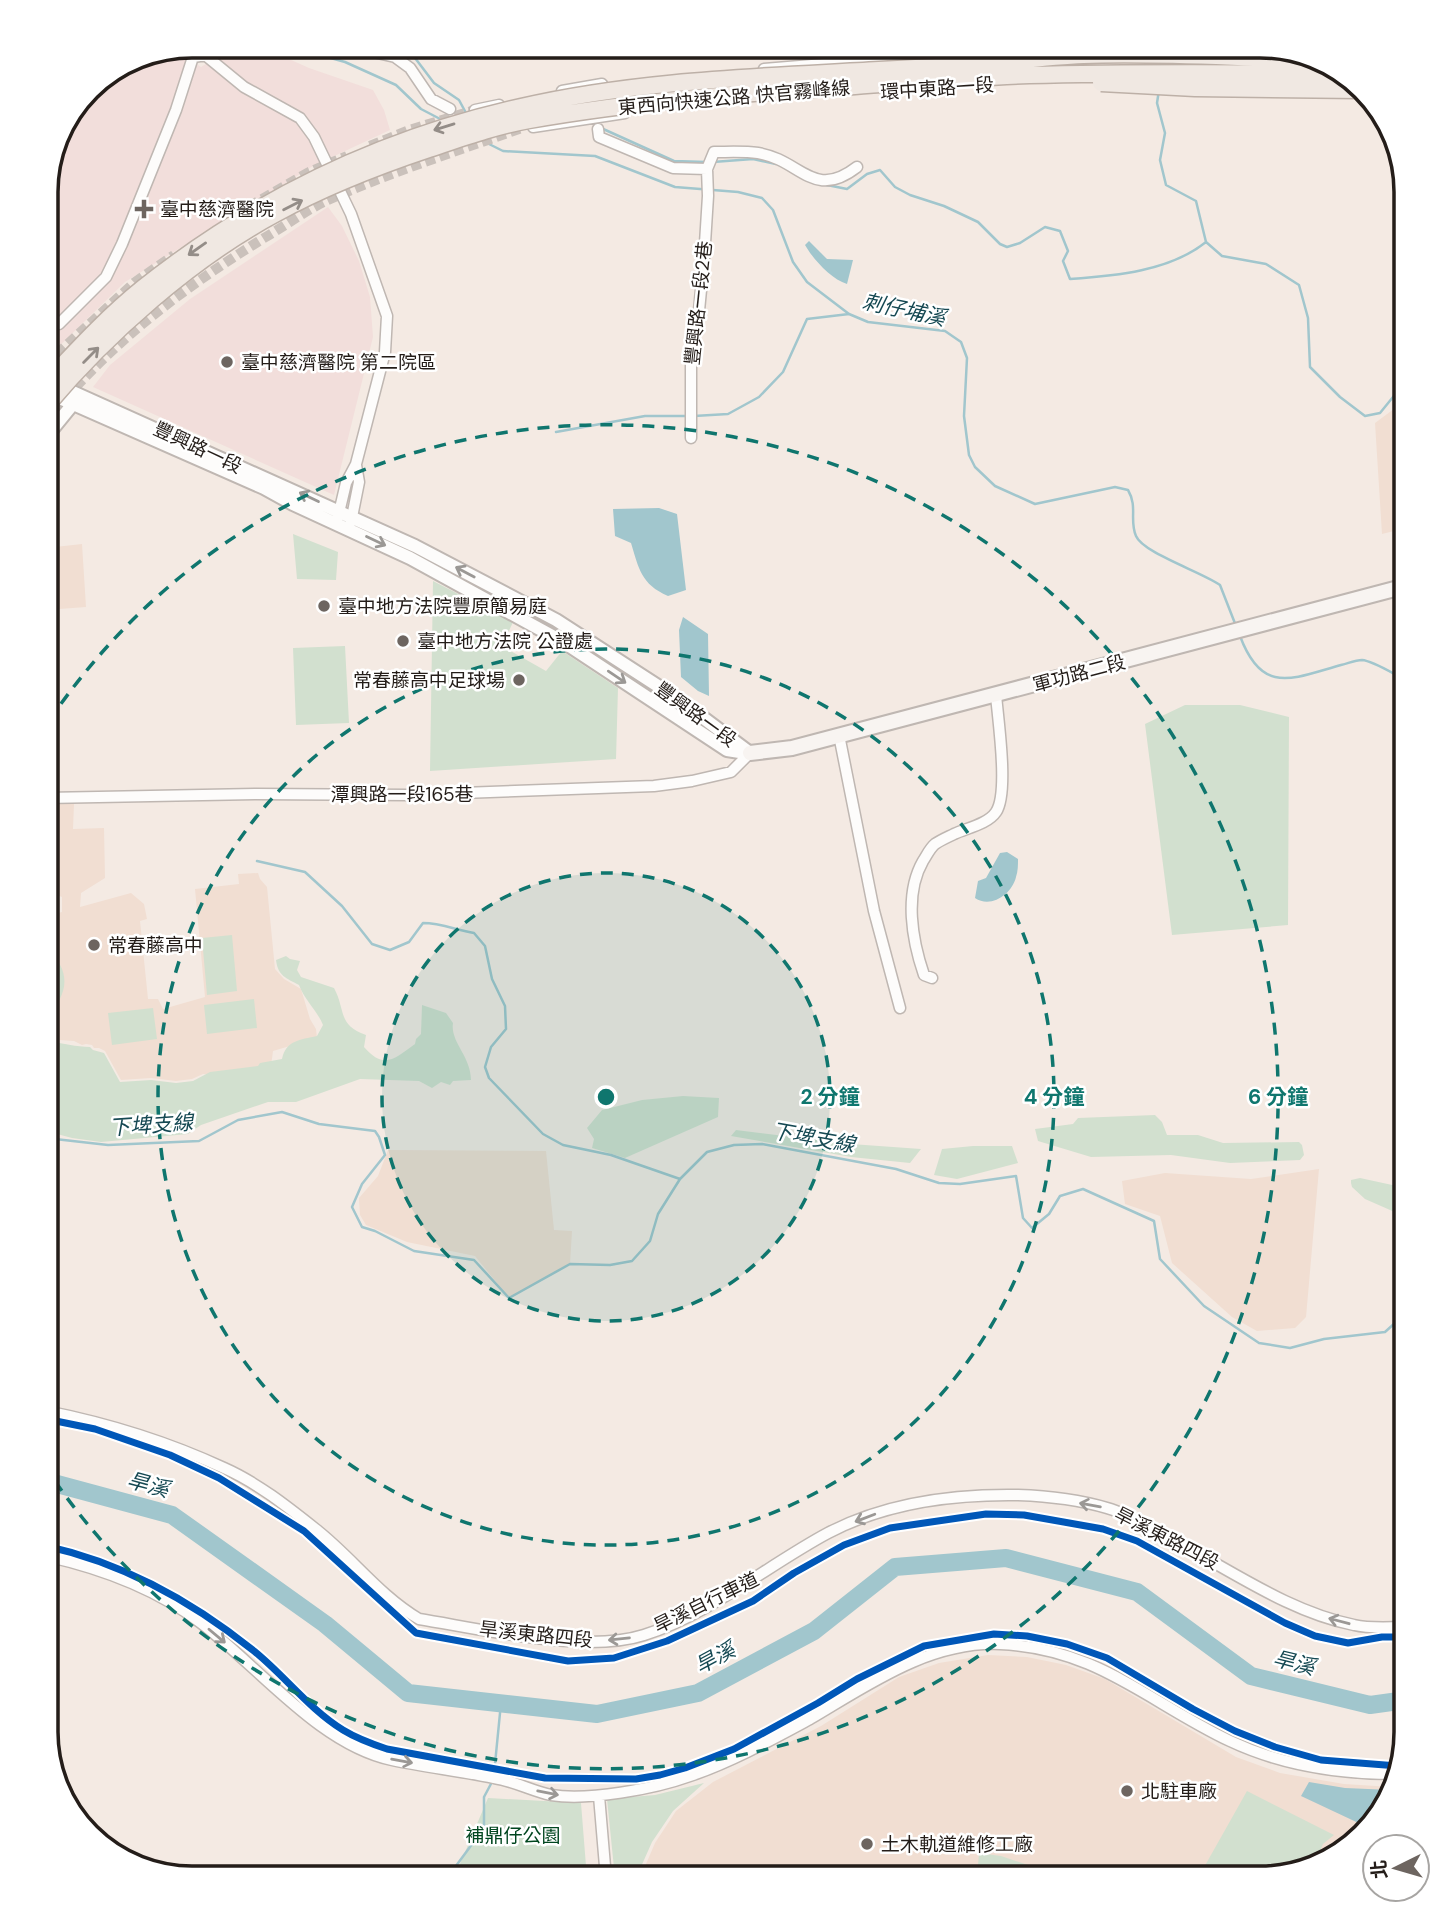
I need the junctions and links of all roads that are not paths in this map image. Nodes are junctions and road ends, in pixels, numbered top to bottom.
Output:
1 (193, 58) edge
2 (209, 58) edge
3 (396, 58) edge
4 (894, 58) edge
5 (1043, 58) edge
6 (1050, 58) edge
7 (1323, 74) edge
8 (1026, 75) junction
9 (1051, 80) junction
10 (1341, 85) edge
11 (1347, 90) edge
12 (450, 109) dead end
13 (475, 110) tunnel mouth
14 (522, 128) tunnel mouth
15 (598, 128) dead end
16 (857, 167) dead end
17 (707, 169) junction
18 (58, 324) edge
19 (58, 369) edge
20 (58, 389) edge
21 (58, 392) edge
22 (58, 395) edge
23 (76, 400) junction
24 (58, 422) edge
25 (691, 438) dead end
26 (356, 464) junction
27 (338, 519) junction
28 (351, 524) junction
29 (1394, 589) edge
30 (996, 695) junction
31 (839, 736) junction
32 (750, 753) junction
33 (58, 798) edge
34 (932, 978) dead end
35 (900, 1008) dead end
36 (58, 1413) edge
37 (58, 1559) edge
38 (1394, 1627) edge
39 (1388, 1774) edge
40 (599, 1796) junction
41 (605, 1866) edge

1 - 18 street
2 - 26 street
3 - 12 street
4 - 13 street, 環中東路一段
5 -> 19 highway, 東西向快速公路 快官霧峰線, bridge
6 - 9 street
7 - 8 highway, 東西向快速公路 快官霧峰線, bridge
8 - 11 highway, bridge
21 -> 8 highway, 東西向快速公路 快官霧峰線, bridge
9 - 10 street, 環中東路一段
9 - 14 street, 環中東路一段
15 - 17 street
16 - 17 street
17 - 25 street, 豐興路一段2巷
20 - 23 street, 豐興路一段
22 - 23 street, 豐興路一段
23 - 24 street
23 - 27 street, 豐興路一段
26 - 27 street
26 - 28 street
27 - 28 street, 豐興路一段
28 - 32 street, 豐興路一段
29 - 30 main road, 軍功路二段
30 - 31 main road, 軍功路二段
30 - 34 street
31 - 32 main road, 軍功路二段
31 - 35 street
32 - 33 street, 潭興路一段165巷
38 -> 36 street, 旱溪東路四段
37 -> 40 street
39 - 40 street
40 - 41 street

